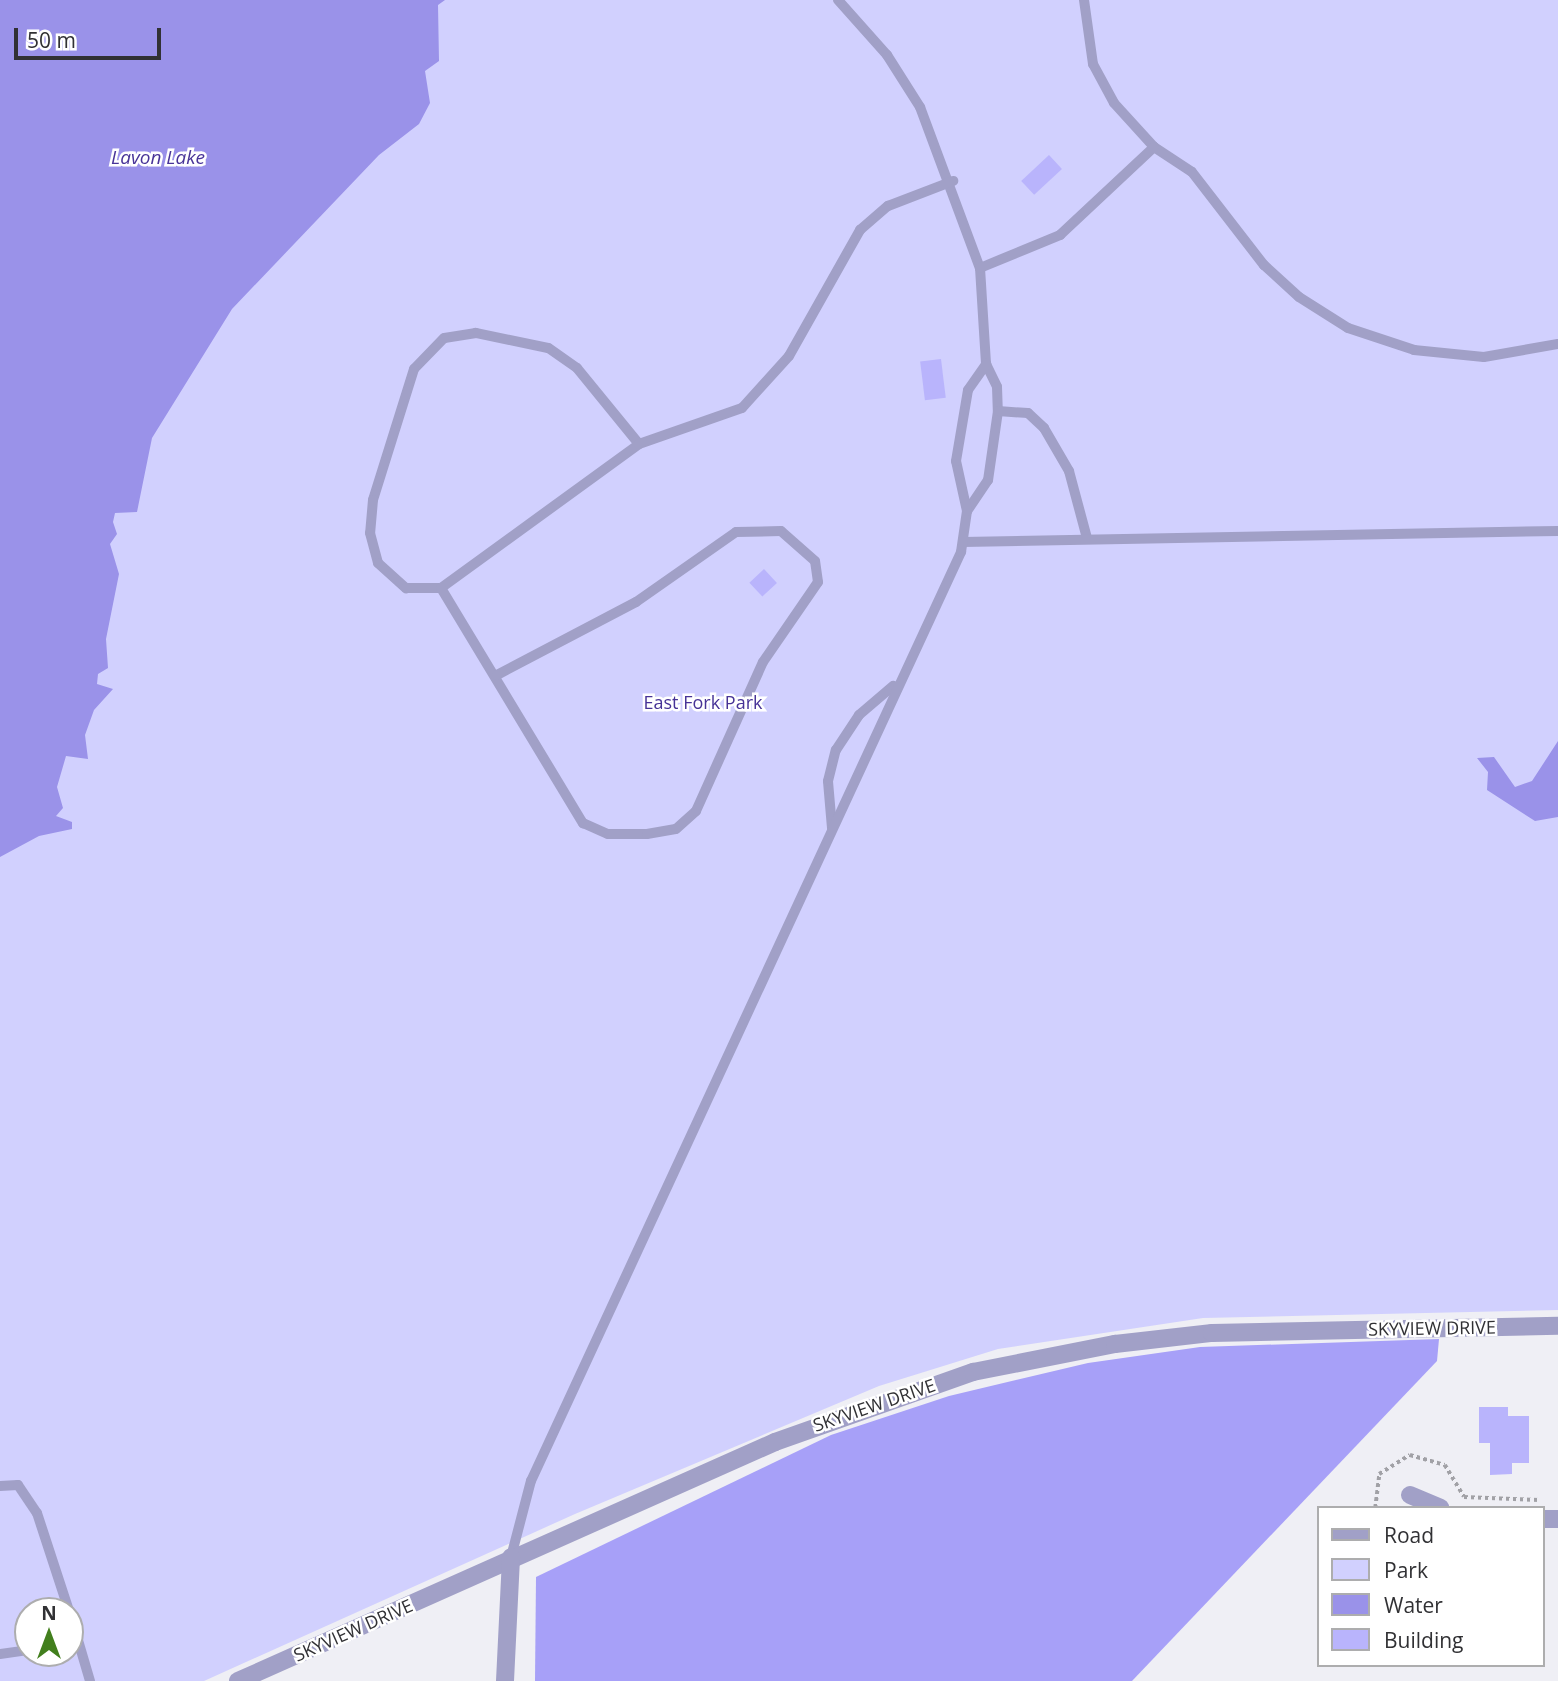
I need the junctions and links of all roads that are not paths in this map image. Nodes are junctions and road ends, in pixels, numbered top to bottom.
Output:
1 (838, 0) edge
2 (1084, 0) edge
3 (1154, 147) junction
4 (953, 181) junction
5 (980, 268) junction
6 (1558, 344) edge
7 (986, 365) junction
8 (998, 411) junction
9 (639, 444) junction
10 (967, 511) junction
11 (1558, 531) edge
12 (1087, 538) junction
13 (963, 542) junction
14 (441, 588) junction
15 (497, 675) junction
16 (898, 682) junction
17 (832, 829) junction
18 (1558, 1326) edge
19 (0, 1486) edge
20 (1410, 1494) dead end
21 (1436, 1506) edge
22 (511, 1557) junction
23 (65, 1597) edge
24 (238, 1681) edge
25 (505, 1681) edge

1 - 4 lane
2 - 3 lane
3 - 5 lane
3 - 6 lane
4 - 5 lane
4 - 9 lane
5 - 7 lane
7 - 8 lane
7 - 10 lane
8 - 10 lane
8 - 12 lane
9 - 14 lane
9 - 14 lane
10 - 13 lane
11 - 12 lane
12 - 13 lane
13 - 16 lane
14 - 15 lane
15 - 15 lane
16 - 17 lane
16 - 17 lane
17 - 22 lane
18 - 22 street, SKYVIEW DRIVE
19 - 23 lane
20 - 21 street
22 - 24 street, SKYVIEW DRIVE
22 - 25 street

